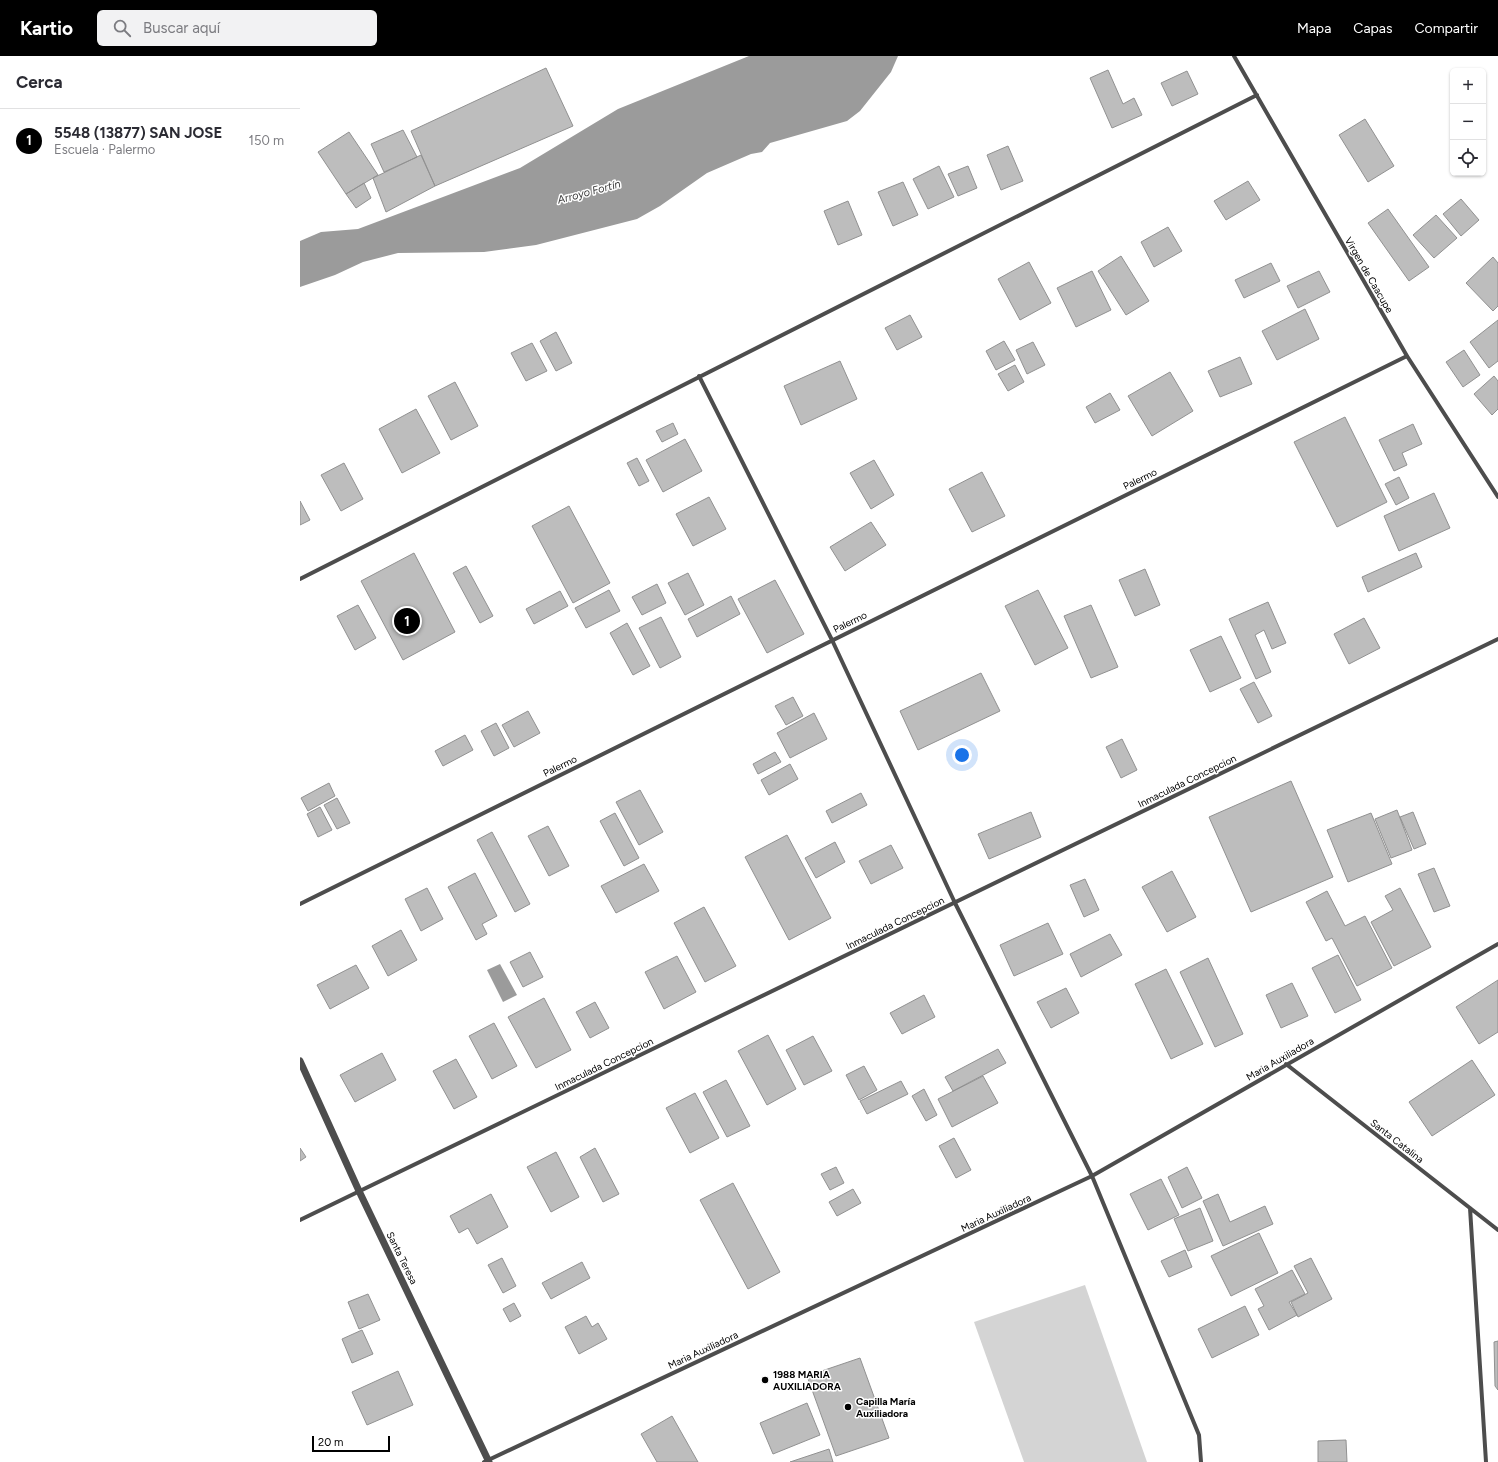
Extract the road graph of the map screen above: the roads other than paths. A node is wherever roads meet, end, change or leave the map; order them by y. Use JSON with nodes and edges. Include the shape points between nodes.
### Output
{"nodes":[{"id":1,"x":1234,"y":56,"type":"edge"},
{"id":2,"x":1257,"y":95,"type":"junction"},
{"id":3,"x":1407,"y":356,"type":"junction"},
{"id":4,"x":699,"y":376,"type":"junction"},
{"id":5,"x":1498,"y":497,"type":"edge"},
{"id":6,"x":300,"y":579,"type":"edge"},
{"id":7,"x":1498,"y":639,"type":"edge"},
{"id":8,"x":832,"y":640,"type":"junction"},
{"id":9,"x":955,"y":902,"type":"junction"},
{"id":10,"x":300,"y":904,"type":"edge"},
{"id":11,"x":1498,"y":944,"type":"edge"},
{"id":12,"x":300,"y":1061,"type":"edge"},
{"id":13,"x":1286,"y":1064,"type":"junction"},
{"id":14,"x":1092,"y":1176,"type":"junction"},
{"id":15,"x":360,"y":1191,"type":"junction"},
{"id":16,"x":1470,"y":1208,"type":"junction"},
{"id":17,"x":300,"y":1220,"type":"edge"},
{"id":18,"x":1498,"y":1230,"type":"edge"},
{"id":19,"x":487,"y":1461,"type":"edge"},
{"id":20,"x":1201,"y":1462,"type":"edge"},
{"id":21,"x":1486,"y":1462,"type":"edge"}],
"edges":[{"from":1,"to":2,"type":"street","name":"Virgen de Caacupe"},
{"from":2,"to":3,"type":"street","name":"Virgen de Caacupe"},
{"from":2,"to":4,"type":"street"},
{"from":3,"to":5,"type":"street","name":"Virgen de Caacupe"},
{"from":3,"to":8,"type":"street","name":"Palermo"},
{"from":4,"to":6,"type":"street"},
{"from":4,"to":8,"type":"street"},
{"from":7,"to":9,"type":"street","name":"Inmaculada Concepcion"},
{"from":8,"to":9,"type":"street"},
{"from":8,"to":10,"type":"street","name":"Palermo"},
{"from":9,"to":14,"type":"street"},
{"from":9,"to":15,"type":"street","name":"Inmaculada Concepcion"},
{"from":11,"to":13,"type":"street","name":"Maria Auxiliadora"},
{"from":12,"to":15,"type":"street","name":"Santa Teresa"},
{"from":13,"to":14,"type":"street","name":"Maria Auxiliadora"},
{"from":13,"to":16,"type":"street","name":"Santa Catalina"},
{"from":14,"to":19,"type":"street","name":"Maria Auxiliadora"},
{"from":14,"to":20,"type":"street","via":[[1199,1435]]},
{"from":15,"to":17,"type":"street","name":"Inmaculada Concepcion"},
{"from":15,"to":19,"type":"street","name":"Santa Teresa"},
{"from":16,"to":18,"type":"street","name":"Santa Catalina"},
{"from":16,"to":21,"type":"street"}]}
